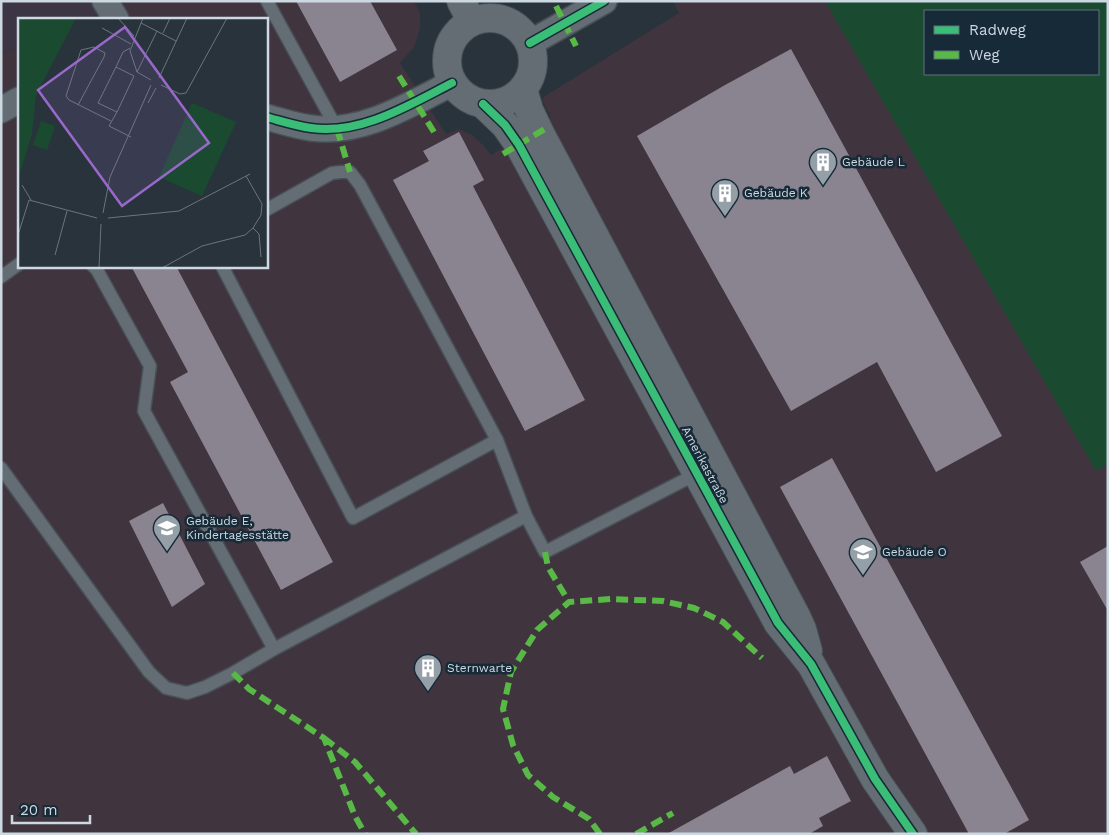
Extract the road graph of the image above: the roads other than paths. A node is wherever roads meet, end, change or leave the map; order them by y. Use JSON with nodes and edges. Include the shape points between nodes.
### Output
{"nodes":[{"id":1,"x":105,"y":1,"type":"edge"},
{"id":2,"x":267,"y":1,"type":"edge"},
{"id":3,"x":604,"y":1,"type":"edge"},
{"id":4,"x":467,"y":11,"type":"edge"},
{"id":5,"x":115,"y":18,"type":"edge"},
{"id":6,"x":530,"y":43,"type":"junction"},
{"id":7,"x":452,"y":83,"type":"junction"},
{"id":8,"x":523,"y":89,"type":"junction"},
{"id":9,"x":18,"y":101,"type":"edge"},
{"id":10,"x":483,"y":104,"type":"junction"},
{"id":11,"x":1,"y":110,"type":"edge"},
{"id":12,"x":268,"y":117,"type":"edge"},
{"id":13,"x":337,"y":129,"type":"junction"},
{"id":14,"x":268,"y":209,"type":"edge"},
{"id":15,"x":18,"y":265,"type":"edge"},
{"id":16,"x":95,"y":268,"type":"edge"},
{"id":17,"x":223,"y":268,"type":"edge"},
{"id":18,"x":1,"y":277,"type":"edge"},
{"id":19,"x":497,"y":440,"type":"junction"},
{"id":20,"x":1,"y":468,"type":"edge"},
{"id":21,"x":707,"y":469,"type":"junction"},
{"id":22,"x":526,"y":516,"type":"junction"},
{"id":23,"x":274,"y":649,"type":"junction"},
{"id":24,"x":913,"y":834,"type":"edge"}],
"edges":[{"from":1,"to":5,"type":"street"},
{"from":2,"to":13,"type":"lane"},
{"from":3,"to":6,"type":"street"},
{"from":4,"to":6,"type":"street","via":[[515,26]]},
{"from":4,"to":7,"type":"street","via":[[446,60]]},
{"from":6,"to":8,"type":"street","via":[[534,62]]},
{"from":7,"to":10,"type":"street","name":"Amerikastraße","via":[[470,100]]},
{"from":7,"to":13,"type":"street","via":[[388,115]]},
{"from":8,"to":10,"type":"street","via":[[501,103]]},
{"from":8,"to":21,"type":"street","name":"Amerikastraße","via":[[540,133]]},
{"from":9,"to":11,"type":"street"},
{"from":10,"to":21,"type":"street","name":"Amerikastraße","via":[[505,125],[519,145]]},
{"from":12,"to":13,"type":"street","via":[[313,128]]},
{"from":14,"to":19,"type":"lane","via":[[332,174],[350,172]]},
{"from":15,"to":18,"type":"lane"},
{"from":16,"to":23,"type":"lane","via":[[150,366],[144,411]]},
{"from":17,"to":19,"type":"lane","via":[[353,518]]},
{"from":19,"to":22,"type":"lane"},
{"from":20,"to":23,"type":"lane","via":[[128,645],[166,688],[187,693],[205,687]]},
{"from":21,"to":22,"type":"lane","via":[[545,552]]},
{"from":21,"to":24,"type":"street","name":"Amerikastraße","via":[[796,616],[811,664],[875,779]]},
{"from":22,"to":23,"type":"lane"}]}
